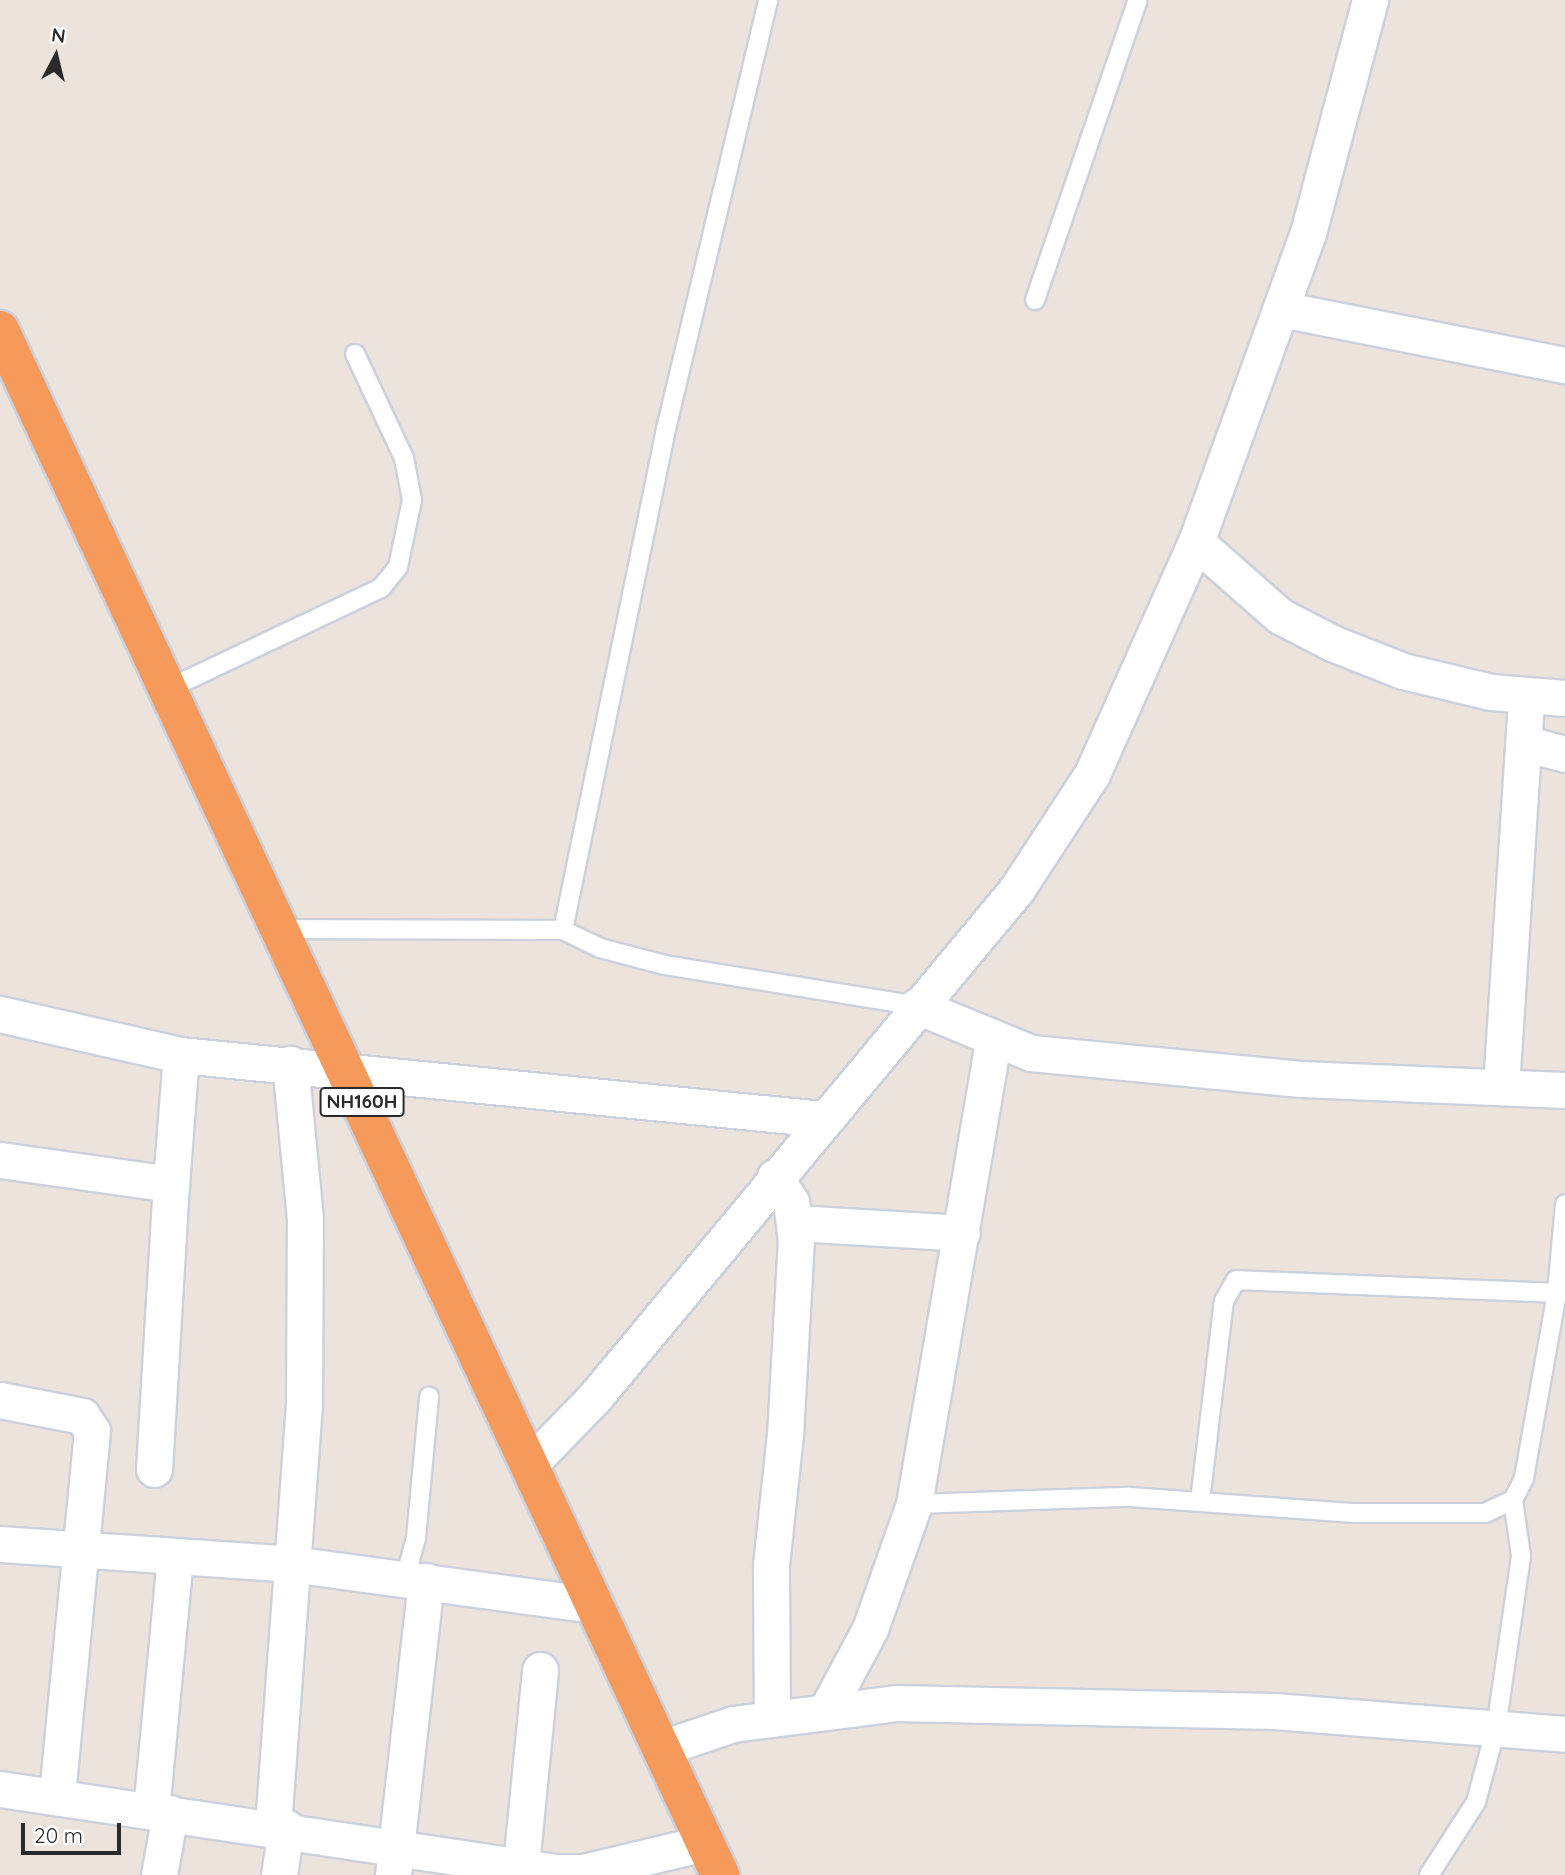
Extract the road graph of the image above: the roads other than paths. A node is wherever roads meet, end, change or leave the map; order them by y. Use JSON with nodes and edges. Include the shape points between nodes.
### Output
{"nodes":[{"id":1,"x":768,"y":0,"type":"edge"},
{"id":2,"x":1138,"y":0,"type":"edge"},
{"id":3,"x":1370,"y":0,"type":"edge"},
{"id":4,"x":1035,"y":300,"type":"dead end"},
{"id":5,"x":1281,"y":309,"type":"junction"},
{"id":6,"x":0,"y":330,"type":"edge"},
{"id":7,"x":355,"y":354,"type":"dead end"},
{"id":8,"x":1565,"y":365,"type":"edge"},
{"id":9,"x":1195,"y":542,"type":"junction"},
{"id":10,"x":168,"y":689,"type":"junction"},
{"id":11,"x":1526,"y":696,"type":"junction"},
{"id":12,"x":1565,"y":698,"type":"edge"},
{"id":13,"x":1523,"y":743,"type":"junction"},
{"id":14,"x":1565,"y":754,"type":"edge"},
{"id":15,"x":281,"y":929,"type":"junction"},
{"id":16,"x":562,"y":930,"type":"junction"},
{"id":17,"x":917,"y":1006,"type":"junction"},
{"id":18,"x":0,"y":1014,"type":"edge"},
{"id":19,"x":992,"y":1040,"type":"junction"},
{"id":20,"x":181,"y":1055,"type":"junction"},
{"id":21,"x":290,"y":1064,"type":"junction"},
{"id":22,"x":346,"y":1069,"type":"junction"},
{"id":23,"x":1501,"y":1087,"type":"junction"},
{"id":24,"x":1565,"y":1090,"type":"edge"},
{"id":25,"x":821,"y":1119,"type":"junction"},
{"id":26,"x":0,"y":1160,"type":"edge"},
{"id":27,"x":775,"y":1177,"type":"junction"},
{"id":28,"x":171,"y":1184,"type":"junction"},
{"id":29,"x":1565,"y":1204,"type":"edge"},
{"id":30,"x":796,"y":1223,"type":"junction"},
{"id":31,"x":962,"y":1233,"type":"junction"},
{"id":32,"x":1557,"y":1293,"type":"junction"},
{"id":33,"x":429,"y":1397,"type":"dead end"},
{"id":34,"x":0,"y":1401,"type":"edge"},
{"id":35,"x":531,"y":1463,"type":"junction"},
{"id":36,"x":154,"y":1469,"type":"dead end"},
{"id":37,"x":1513,"y":1500,"type":"junction"},
{"id":38,"x":1200,"y":1501,"type":"junction"},
{"id":39,"x":914,"y":1504,"type":"junction"},
{"id":40,"x":0,"y":1544,"type":"edge"},
{"id":41,"x":81,"y":1550,"type":"junction"},
{"id":42,"x":175,"y":1556,"type":"junction"},
{"id":43,"x":291,"y":1564,"type":"junction"},
{"id":44,"x":416,"y":1579,"type":"junction"},
{"id":45,"x":596,"y":1605,"type":"junction"},
{"id":46,"x":540,"y":1670,"type":"dead end"},
{"id":47,"x":826,"y":1711,"type":"junction"},
{"id":48,"x":772,"y":1718,"type":"junction"},
{"id":49,"x":1496,"y":1728,"type":"junction"},
{"id":50,"x":1565,"y":1734,"type":"edge"},
{"id":51,"x":662,"y":1748,"type":"junction"},
{"id":52,"x":0,"y":1789,"type":"edge"},
{"id":53,"x":57,"y":1797,"type":"junction"},
{"id":54,"x":161,"y":1812,"type":"junction"},
{"id":55,"x":279,"y":1827,"type":"junction"},
{"id":56,"x":713,"y":1859,"type":"edge"},
{"id":57,"x":394,"y":1861,"type":"edge"},
{"id":58,"x":520,"y":1872,"type":"edge"},
{"id":59,"x":159,"y":1875,"type":"edge"},
{"id":60,"x":279,"y":1875,"type":"edge"},
{"id":61,"x":1429,"y":1875,"type":"edge"}],
"edges":[{"from":1,"to":16,"type":"lane","via":[[666,429]]},
{"from":2,"to":4,"type":"lane"},
{"from":3,"to":5,"type":"street","via":[[1308,233]]},
{"from":5,"to":8,"type":"street"},
{"from":5,"to":9,"type":"street"},
{"from":6,"to":10,"type":"highway","number":"NH160H"},
{"from":7,"to":10,"type":"lane","via":[[404,458],[412,499],[398,567],[382,588]]},
{"from":9,"to":11,"type":"street","via":[[1280,616],[1332,643],[1403,671]]},
{"from":9,"to":17,"type":"street","via":[[1092,774],[1017,889]]},
{"from":10,"to":15,"type":"highway","number":"NH160H"},
{"from":11,"to":12,"type":"street"},
{"from":11,"to":13,"type":"street"},
{"from":13,"to":14,"type":"street"},
{"from":13,"to":23,"type":"street"},
{"from":15,"to":16,"type":"lane"},
{"from":15,"to":22,"type":"highway","number":"NH160H"},
{"from":16,"to":17,"type":"lane","via":[[600,948],[665,965]]},
{"from":17,"to":19,"type":"street"},
{"from":17,"to":25,"type":"street"},
{"from":18,"to":20,"type":"street"},
{"from":19,"to":23,"type":"street","via":[[1031,1053],[1274,1077]]},
{"from":19,"to":31,"type":"street"},
{"from":20,"to":21,"type":"street"},
{"from":20,"to":28,"type":"street"},
{"from":21,"to":22,"type":"street"},
{"from":21,"to":43,"type":"street","via":[[305,1219],[303,1402]]},
{"from":22,"to":25,"type":"street"},
{"from":22,"to":35,"type":"highway","number":"NH160H"},
{"from":23,"to":24,"type":"street"},
{"from":25,"to":27,"type":"street"},
{"from":26,"to":28,"type":"street"},
{"from":27,"to":30,"type":"street","via":[[791,1202]]},
{"from":27,"to":35,"type":"street","via":[[595,1397]]},
{"from":28,"to":36,"type":"street"},
{"from":29,"to":32,"type":"lane"},
{"from":30,"to":31,"type":"street"},
{"from":30,"to":48,"type":"street","via":[[785,1435],[771,1566]]},
{"from":31,"to":39,"type":"street"},
{"from":32,"to":37,"type":"lane","via":[[1524,1478]]},
{"from":32,"to":38,"type":"lane","via":[[1236,1280],[1224,1301]]},
{"from":33,"to":44,"type":"lane"},
{"from":34,"to":41,"type":"street","via":[[89,1422]]},
{"from":35,"to":45,"type":"highway","number":"NH160H"},
{"from":37,"to":38,"type":"lane","via":[[1485,1513],[1458,1516]]},
{"from":37,"to":49,"type":"lane","via":[[1521,1556]]},
{"from":38,"to":39,"type":"lane","via":[[1063,1497]]},
{"from":39,"to":47,"type":"street","via":[[870,1629]]},
{"from":40,"to":41,"type":"street"},
{"from":41,"to":42,"type":"street"},
{"from":41,"to":53,"type":"street"},
{"from":42,"to":43,"type":"street"},
{"from":42,"to":54,"type":"street"},
{"from":43,"to":44,"type":"street"},
{"from":43,"to":55,"type":"street"},
{"from":44,"to":45,"type":"street"},
{"from":44,"to":57,"type":"street"},
{"from":45,"to":51,"type":"highway","number":"NH160H"},
{"from":46,"to":58,"type":"street"},
{"from":47,"to":48,"type":"street"},
{"from":47,"to":49,"type":"street","via":[[896,1703],[1034,1702],[1274,1711]]},
{"from":48,"to":51,"type":"street","via":[[733,1724]]},
{"from":49,"to":50,"type":"street"},
{"from":49,"to":61,"type":"lane","via":[[1476,1802]]},
{"from":51,"to":56,"type":"highway","number":"NH160H"},
{"from":52,"to":53,"type":"street"},
{"from":53,"to":54,"type":"street"},
{"from":54,"to":55,"type":"street"},
{"from":54,"to":59,"type":"street"},
{"from":55,"to":57,"type":"street"},
{"from":55,"to":60,"type":"street"},
{"from":56,"to":58,"type":"street","via":[[583,1872]]},
{"from":57,"to":58,"type":"street"}]}
